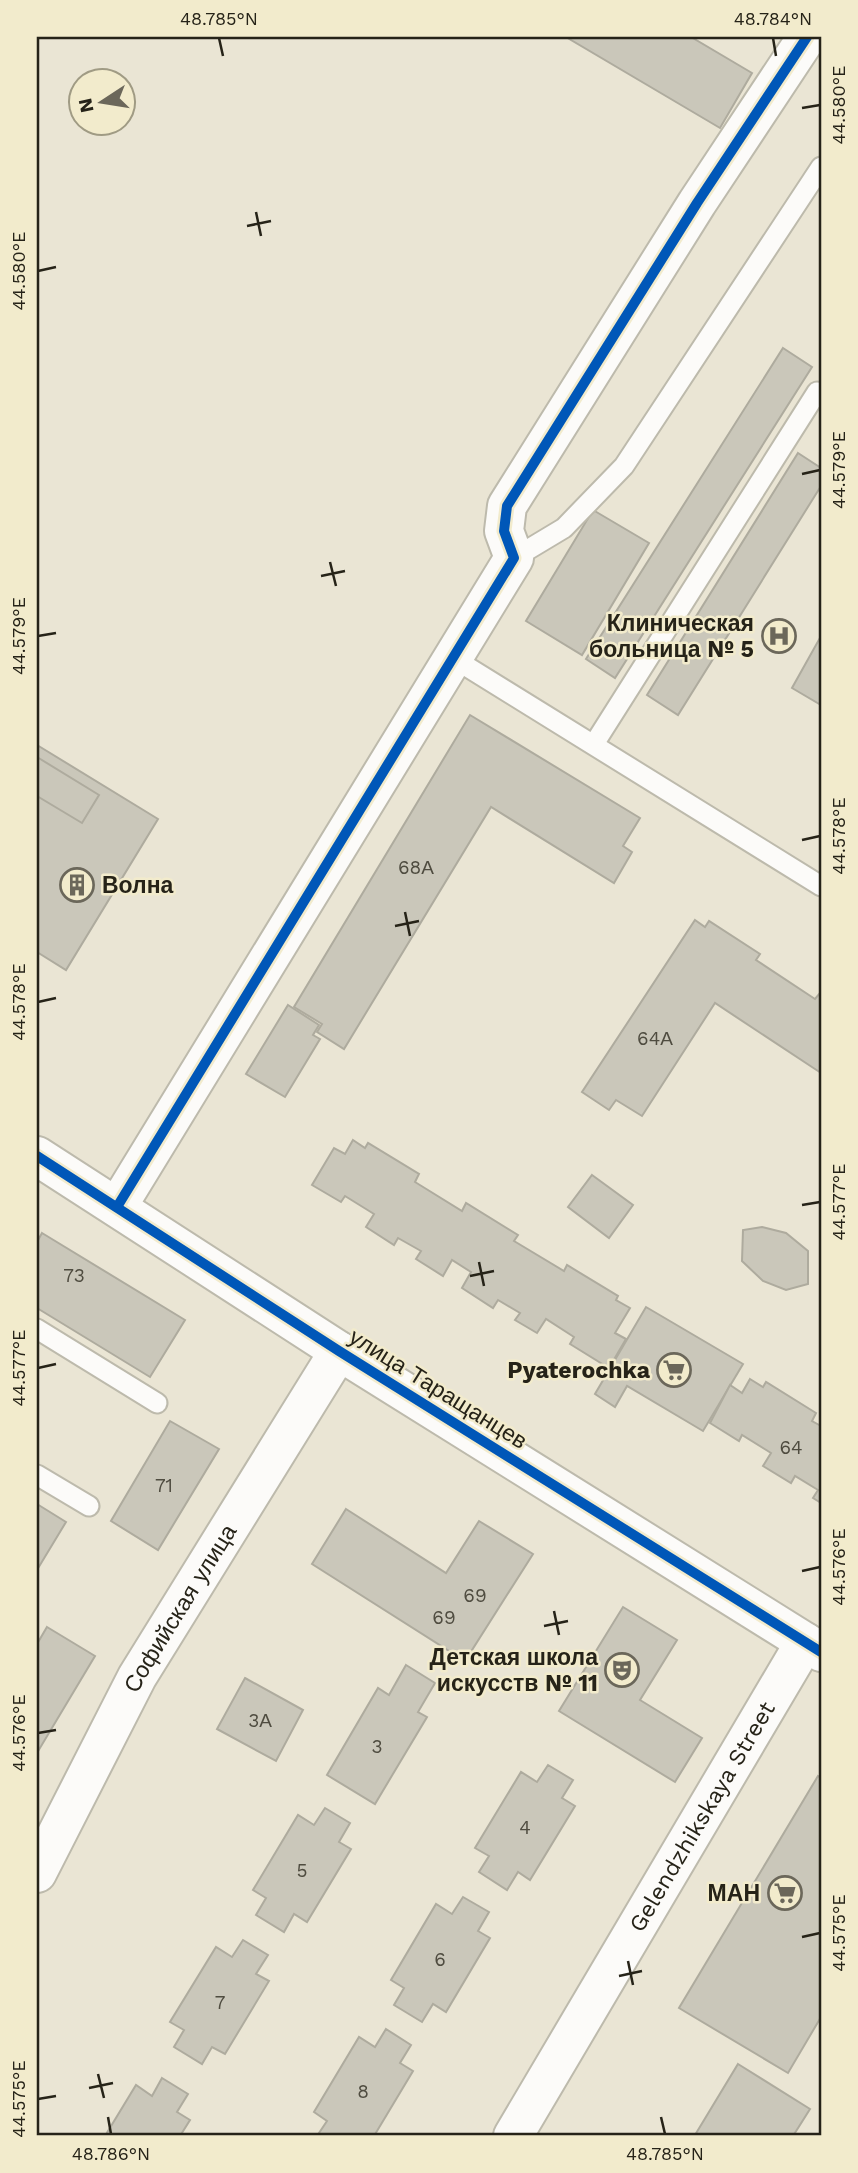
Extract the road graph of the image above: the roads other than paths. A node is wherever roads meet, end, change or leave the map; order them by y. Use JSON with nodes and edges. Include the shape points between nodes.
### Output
{"nodes":[{"id":1,"x":807,"y":37,"type":"edge"},
{"id":2,"x":821,"y":167,"type":"edge"},
{"id":3,"x":821,"y":394,"type":"edge"},
{"id":4,"x":514,"y":558,"type":"junction"},
{"id":5,"x":453,"y":658,"type":"junction"},
{"id":6,"x":594,"y":744,"type":"junction"},
{"id":7,"x":821,"y":886,"type":"edge"},
{"id":8,"x":37,"y":1156,"type":"edge"},
{"id":9,"x":117,"y":1207,"type":"junction"},
{"id":10,"x":37,"y":1329,"type":"edge"},
{"id":11,"x":339,"y":1352,"type":"junction"},
{"id":12,"x":157,"y":1403,"type":"dead end"},
{"id":13,"x":37,"y":1475,"type":"edge"},
{"id":14,"x":89,"y":1506,"type":"dead end"},
{"id":15,"x":813,"y":1647,"type":"edge"},
{"id":16,"x":37,"y":1872,"type":"edge"},
{"id":17,"x":513,"y":2136,"type":"edge"}],
"edges":[{"from":1,"to":4,"type":"street","via":[[507,506],[504,531]]},
{"from":2,"to":4,"type":"lane","via":[[624,466],[564,528]]},
{"from":3,"to":6,"type":"lane","via":[[817,392]]},
{"from":4,"to":5,"type":"street"},
{"from":5,"to":6,"type":"lane"},
{"from":5,"to":9,"type":"street"},
{"from":6,"to":7,"type":"lane"},
{"from":8,"to":9,"type":"street","name":"улица Таращанцев"},
{"from":9,"to":11,"type":"street","name":"улица Таращанцев"},
{"from":10,"to":12,"type":"lane"},
{"from":11,"to":15,"type":"street","name":"улица Таращанцев"},
{"from":11,"to":16,"type":"street","name":"Софийская улица","via":[[137,1677]]},
{"from":13,"to":14,"type":"lane"},
{"from":15,"to":17,"type":"street","name":"Gelendzhikskaya Street"}]}
